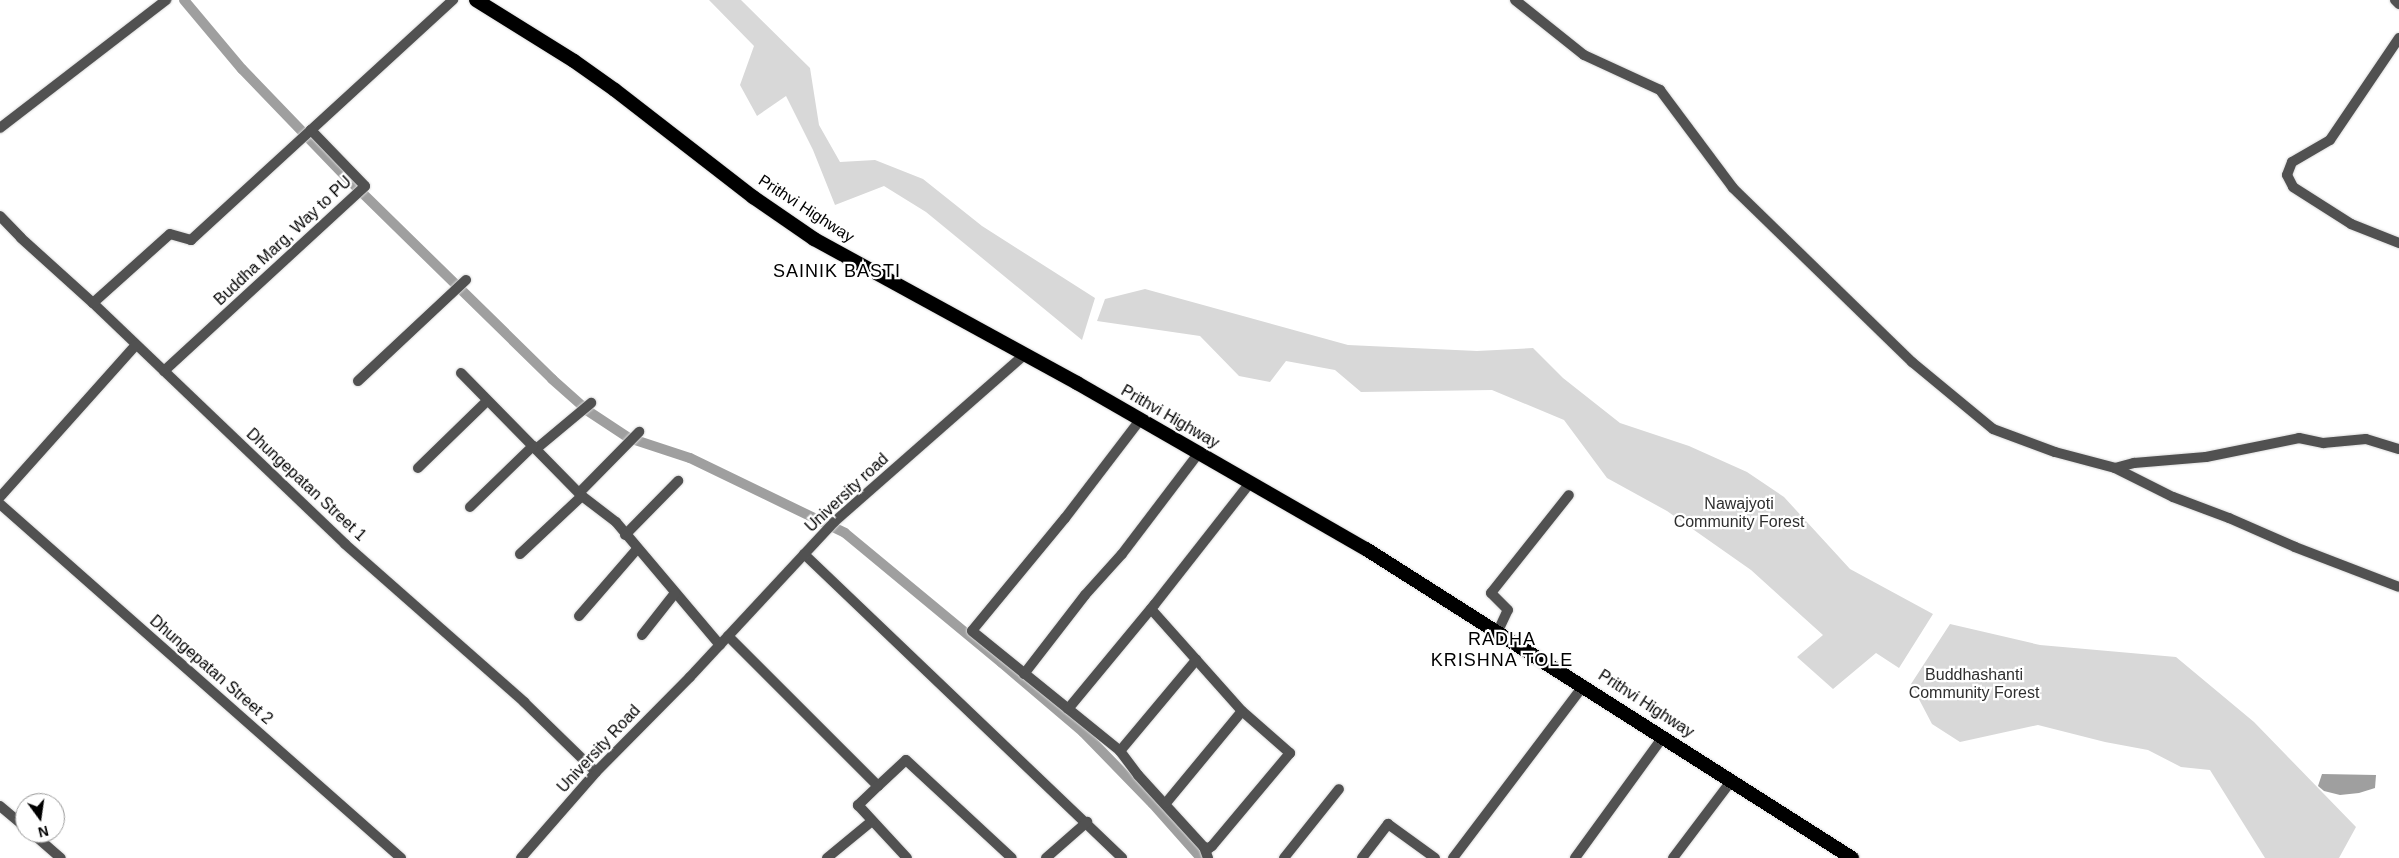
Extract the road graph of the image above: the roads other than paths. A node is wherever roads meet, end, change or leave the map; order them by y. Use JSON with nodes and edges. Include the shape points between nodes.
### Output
{"nodes":[{"id":1,"x":166,"y":0,"type":"edge"},
{"id":2,"x":453,"y":0,"type":"edge"},
{"id":3,"x":476,"y":0,"type":"edge"},
{"id":4,"x":1515,"y":0,"type":"edge"},
{"id":5,"x":2395,"y":0,"type":"edge"},
{"id":6,"x":2399,"y":4,"type":"edge"},
{"id":7,"x":2399,"y":38,"type":"edge"},
{"id":8,"x":0,"y":128,"type":"edge"},
{"id":9,"x":311,"y":130,"type":"junction"},
{"id":10,"x":0,"y":216,"type":"edge"},
{"id":11,"x":2399,"y":243,"type":"edge"},
{"id":12,"x":466,"y":280,"type":"dead end"},
{"id":13,"x":93,"y":302,"type":"junction"},
{"id":14,"x":136,"y":345,"type":"junction"},
{"id":15,"x":1023,"y":356,"type":"junction"},
{"id":16,"x":164,"y":371,"type":"junction"},
{"id":17,"x":461,"y":373,"type":"dead end"},
{"id":18,"x":358,"y":382,"type":"dead end"},
{"id":19,"x":486,"y":401,"type":"junction"},
{"id":20,"x":591,"y":403,"type":"dead end"},
{"id":21,"x":1140,"y":420,"type":"junction"},
{"id":22,"x":639,"y":432,"type":"dead end"},
{"id":23,"x":535,"y":448,"type":"junction"},
{"id":24,"x":2399,"y":449,"type":"edge"},
{"id":25,"x":1198,"y":454,"type":"junction"},
{"id":26,"x":418,"y":468,"type":"dead end"},
{"id":27,"x":2115,"y":468,"type":"junction"},
{"id":28,"x":678,"y":480,"type":"dead end"},
{"id":29,"x":1250,"y":483,"type":"junction"},
{"id":30,"x":580,"y":494,"type":"junction"},
{"id":31,"x":1569,"y":495,"type":"dead end"},
{"id":32,"x":0,"y":497,"type":"edge"},
{"id":33,"x":0,"y":504,"type":"edge"},
{"id":34,"x":470,"y":508,"type":"dead end"},
{"id":35,"x":625,"y":535,"type":"junction"},
{"id":36,"x":637,"y":549,"type":"junction"},
{"id":37,"x":520,"y":554,"type":"dead end"},
{"id":38,"x":804,"y":554,"type":"junction"},
{"id":39,"x":2399,"y":587,"type":"edge"},
{"id":40,"x":675,"y":593,"type":"junction"},
{"id":41,"x":1151,"y":609,"type":"junction"},
{"id":42,"x":579,"y":616,"type":"dead end"},
{"id":43,"x":1498,"y":631,"type":"junction"},
{"id":44,"x":642,"y":635,"type":"dead end"},
{"id":45,"x":728,"y":636,"type":"junction"},
{"id":46,"x":720,"y":645,"type":"junction"},
{"id":47,"x":1196,"y":660,"type":"junction"},
{"id":48,"x":702,"y":664,"type":"joint"},
{"id":49,"x":1024,"y":674,"type":"junction"},
{"id":50,"x":1584,"y":685,"type":"junction"},
{"id":51,"x":1068,"y":708,"type":"junction"},
{"id":52,"x":1242,"y":712,"type":"junction"},
{"id":53,"x":1664,"y":737,"type":"junction"},
{"id":54,"x":1120,"y":751,"type":"junction"},
{"id":55,"x":596,"y":772,"type":"junction"},
{"id":56,"x":1732,"y":780,"type":"junction"},
{"id":57,"x":878,"y":786,"type":"junction"},
{"id":58,"x":1339,"y":789,"type":"dead end"},
{"id":59,"x":1166,"y":803,"type":"junction"},
{"id":60,"x":0,"y":806,"type":"edge"},
{"id":61,"x":15,"y":819,"type":"edge"},
{"id":62,"x":872,"y":821,"type":"junction"},
{"id":63,"x":1087,"y":822,"type":"junction"},
{"id":64,"x":44,"y":843,"type":"edge"},
{"id":65,"x":1204,"y":847,"type":"junction"},
{"id":66,"x":61,"y":858,"type":"edge"},
{"id":67,"x":401,"y":858,"type":"edge"},
{"id":68,"x":521,"y":858,"type":"edge"},
{"id":69,"x":828,"y":858,"type":"edge"},
{"id":70,"x":907,"y":858,"type":"edge"},
{"id":71,"x":1012,"y":858,"type":"edge"},
{"id":72,"x":1046,"y":858,"type":"edge"},
{"id":73,"x":1122,"y":858,"type":"edge"},
{"id":74,"x":1208,"y":858,"type":"edge"},
{"id":75,"x":1284,"y":858,"type":"edge"},
{"id":76,"x":1362,"y":858,"type":"edge"},
{"id":77,"x":1435,"y":858,"type":"edge"},
{"id":78,"x":1453,"y":858,"type":"edge"},
{"id":79,"x":1575,"y":858,"type":"edge"},
{"id":80,"x":1673,"y":858,"type":"edge"},
{"id":81,"x":1852,"y":858,"type":"edge"}],
"edges":[{"from":1,"to":8,"type":"street"},
{"from":2,"to":9,"type":"street"},
{"from":3,"to":15,"type":"highway","name":"Prithvi Highway","via":[[615,90],[814,240]]},
{"from":4,"to":27,"type":"street","via":[[1584,55],[1660,90],[1733,188],[1912,362],[1993,429],[2055,452]]},
{"from":5,"to":6,"type":"street"},
{"from":7,"to":11,"type":"street","via":[[2330,140],[2292,162],[2287,175],[2293,186],[2350,224]]},
{"from":9,"to":13,"type":"street","via":[[191,240],[170,234]]},
{"from":9,"to":16,"type":"street","name":"Buddha Marg, Way to PU","via":[[365,186]]},
{"from":10,"to":13,"type":"street","name":"Dhungepatan Street 1","via":[[20,238]]},
{"from":12,"to":18,"type":"street"},
{"from":13,"to":14,"type":"street","name":"Dhungepatan Street 1"},
{"from":14,"to":16,"type":"street","name":"Dhungepatan Street 1"},
{"from":14,"to":32,"type":"street"},
{"from":15,"to":21,"type":"highway","name":"Prithvi Highway"},
{"from":15,"to":38,"type":"street","name":"University road","via":[[834,522]]},
{"from":16,"to":55,"type":"street","name":"Dhungepatan Street 1","via":[[345,544],[524,702]]},
{"from":17,"to":19,"type":"street"},
{"from":19,"to":23,"type":"street"},
{"from":19,"to":26,"type":"street"},
{"from":20,"to":23,"type":"street"},
{"from":21,"to":25,"type":"highway","name":"Prithvi Highway"},
{"from":21,"to":49,"type":"street","via":[[972,631]]},
{"from":22,"to":30,"type":"street"},
{"from":23,"to":30,"type":"street"},
{"from":23,"to":34,"type":"street"},
{"from":24,"to":27,"type":"street","via":[[2366,438],[2323,443],[2299,438],[2225,454],[2134,463]]},
{"from":25,"to":29,"type":"highway","name":"Prithvi Highway"},
{"from":25,"to":49,"type":"street"},
{"from":27,"to":39,"type":"street","via":[[2173,497]]},
{"from":28,"to":35,"type":"street"},
{"from":29,"to":41,"type":"street"},
{"from":29,"to":43,"type":"highway","name":"Prithvi Highway","via":[[1366,549]]},
{"from":30,"to":35,"type":"street","via":[[616,522]]},
{"from":30,"to":37,"type":"street"},
{"from":31,"to":43,"type":"street","via":[[1491,593],[1508,610]]},
{"from":33,"to":67,"type":"street","name":"Dhungepatan Street 2"},
{"from":35,"to":36,"type":"street"},
{"from":36,"to":40,"type":"street"},
{"from":36,"to":42,"type":"street"},
{"from":38,"to":45,"type":"street","name":"University road"},
{"from":38,"to":63,"type":"street"},
{"from":40,"to":44,"type":"street"},
{"from":40,"to":46,"type":"street"},
{"from":41,"to":47,"type":"street"},
{"from":41,"to":51,"type":"street"},
{"from":43,"to":50,"type":"highway","name":"Prithvi Highway"},
{"from":45,"to":46,"type":"street","name":"University road"},
{"from":45,"to":57,"type":"street"},
{"from":46,"to":48,"type":"street","name":"University road"},
{"from":47,"to":52,"type":"street"},
{"from":47,"to":54,"type":"street"},
{"from":48,"to":55,"type":"street","name":"University Road"},
{"from":49,"to":51,"type":"street"},
{"from":50,"to":53,"type":"highway","name":"Prithvi Highway"},
{"from":50,"to":78,"type":"street"},
{"from":51,"to":54,"type":"street"},
{"from":52,"to":59,"type":"street"},
{"from":52,"to":65,"type":"street","via":[[1290,753],[1212,846]]},
{"from":53,"to":56,"type":"highway","name":"Prithvi Highway"},
{"from":53,"to":79,"type":"street"},
{"from":54,"to":59,"type":"street"},
{"from":55,"to":68,"type":"street","name":"University Road"},
{"from":56,"to":80,"type":"street"},
{"from":56,"to":81,"type":"highway","name":"Prithvi Highway"},
{"from":57,"to":62,"type":"street","via":[[858,805]]},
{"from":57,"to":71,"type":"street","via":[[906,760]]},
{"from":58,"to":75,"type":"street"},
{"from":59,"to":65,"type":"street"},
{"from":60,"to":61,"type":"street"},
{"from":62,"to":69,"type":"street"},
{"from":62,"to":70,"type":"street"},
{"from":63,"to":72,"type":"street"},
{"from":63,"to":73,"type":"street"},
{"from":64,"to":66,"type":"street"},
{"from":65,"to":74,"type":"street"},
{"from":76,"to":77,"type":"street","via":[[1388,824]]}]}
